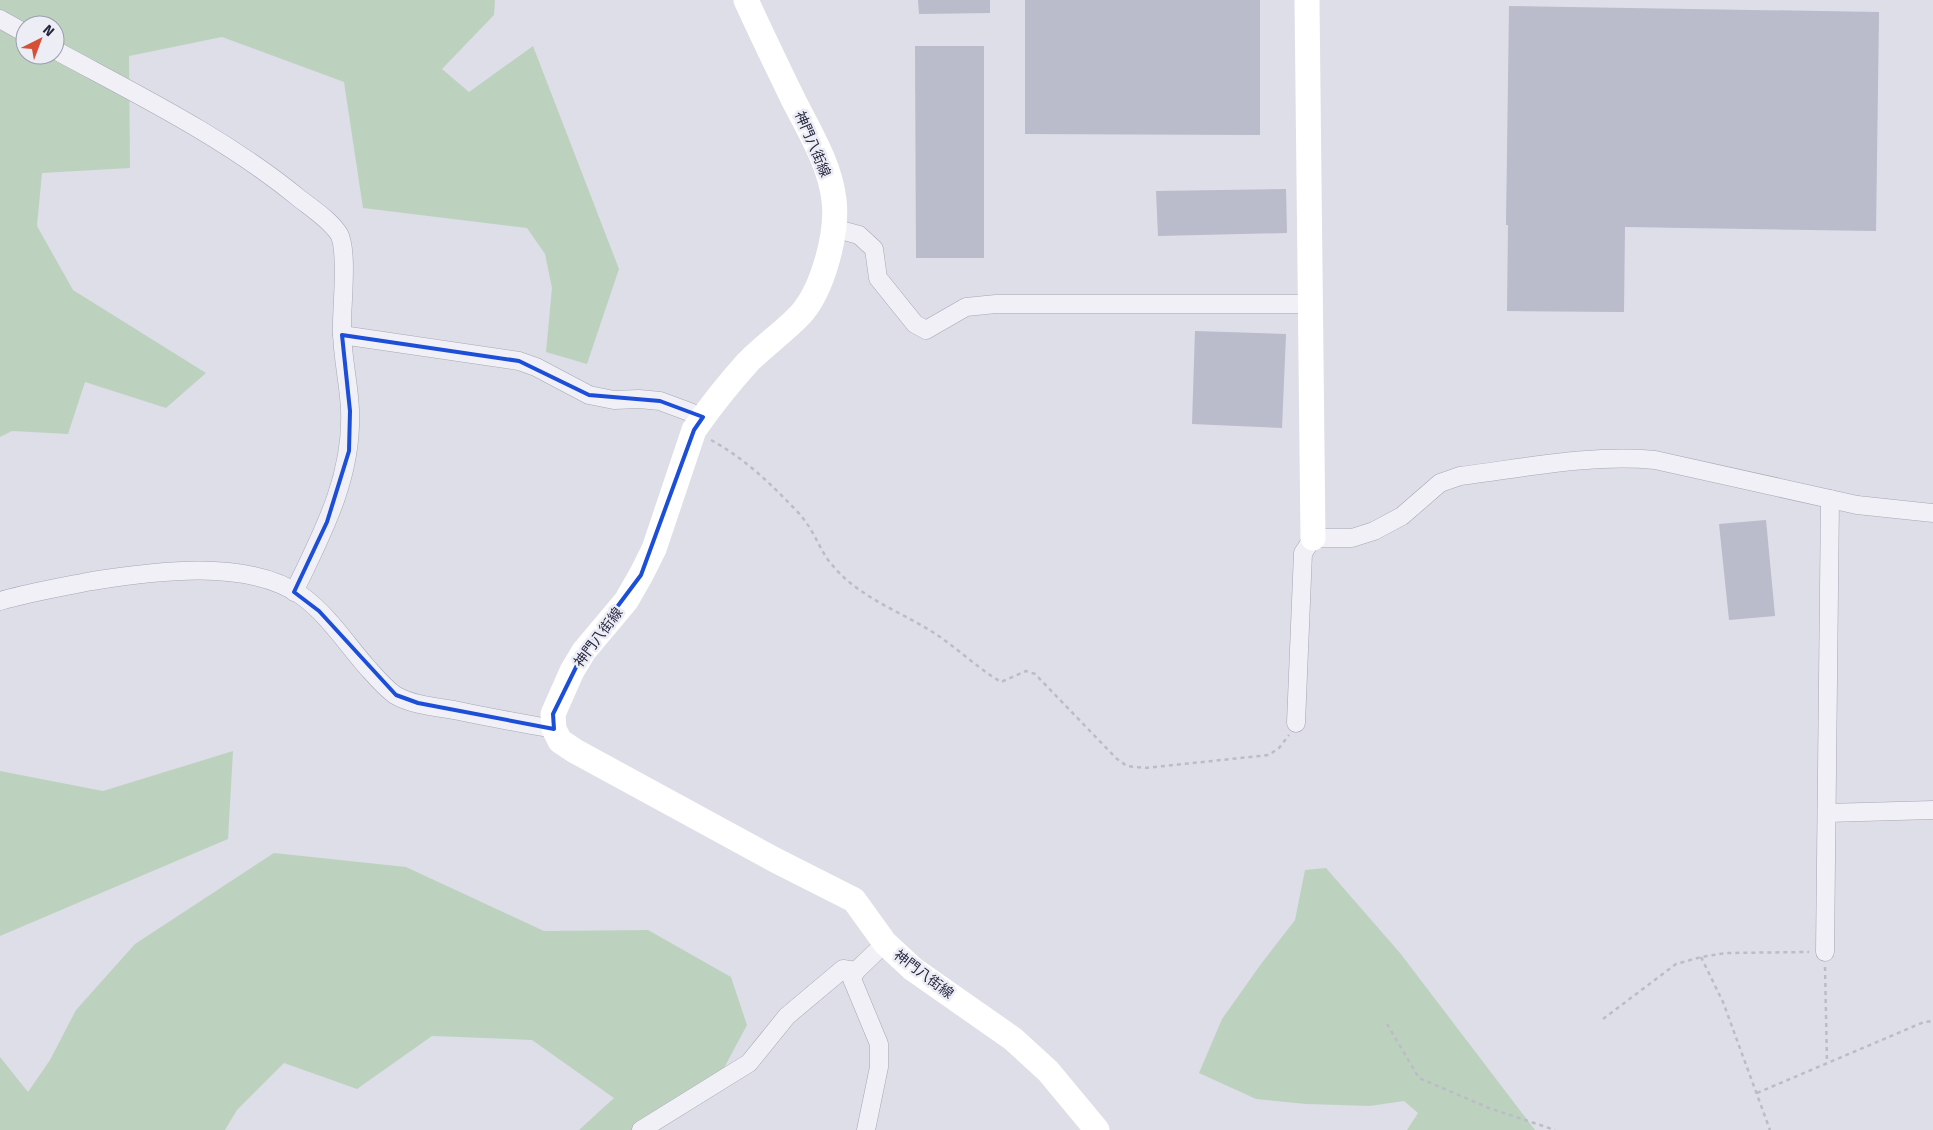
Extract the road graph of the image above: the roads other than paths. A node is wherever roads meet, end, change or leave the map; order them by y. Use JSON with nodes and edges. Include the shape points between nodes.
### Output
{"nodes":[{"id":1,"x":746,"y":0,"type":"edge"},
{"id":2,"x":1307,"y":0,"type":"edge"},
{"id":3,"x":0,"y":19,"type":"edge"},
{"id":4,"x":15,"y":27,"type":"edge"},
{"id":5,"x":65,"y":55,"type":"edge"},
{"id":6,"x":833,"y":228,"type":"junction"},
{"id":7,"x":1311,"y":304,"type":"junction"},
{"id":8,"x":342,"y":335,"type":"junction"},
{"id":9,"x":698,"y":424,"type":"junction"},
{"id":10,"x":1830,"y":499,"type":"junction"},
{"id":11,"x":1933,"y":513,"type":"edge"},
{"id":12,"x":1313,"y":538,"type":"junction"},
{"id":13,"x":294,"y":592,"type":"junction"},
{"id":14,"x":0,"y":601,"type":"edge"},
{"id":15,"x":1296,"y":723,"type":"road end"},
{"id":16,"x":554,"y":729,"type":"junction"},
{"id":17,"x":1933,"y":810,"type":"edge"},
{"id":18,"x":1827,"y":813,"type":"junction"},
{"id":19,"x":885,"y":943,"type":"junction"},
{"id":20,"x":1825,"y":952,"type":"road end"},
{"id":21,"x":856,"y":971,"type":"junction"},
{"id":22,"x":641,"y":1130,"type":"edge"},
{"id":23,"x":866,"y":1130,"type":"edge"},
{"id":24,"x":1096,"y":1130,"type":"edge"}],
"edges":[{"from":1,"to":6,"type":"main road","name":"神門八街線","via":[[824,163],[834,201]]},
{"from":2,"to":7,"type":"main road"},
{"from":3,"to":4,"type":"street"},
{"from":5,"to":8,"type":"street","via":[[178,117],[253,164],[327,221],[339,234],[344,248]]},
{"from":6,"to":7,"type":"street","via":[[859,235],[874,249],[878,278],[915,324],[926,330],[966,307],[996,304]]},
{"from":6,"to":9,"type":"main road","name":"神門八街線","via":[[826,264],[814,295],[801,314],[748,363]]},
{"from":7,"to":12,"type":"main road"},
{"from":8,"to":9,"type":"street","via":[[519,361],[589,395],[614,400],[640,398],[660,401]]},
{"from":8,"to":13,"type":"street","via":[[350,411],[349,451],[327,522]]},
{"from":9,"to":16,"type":"main road","name":"神門八街線","via":[[654,549],[626,600],[600,630],[572,671],[553,714]]},
{"from":10,"to":11,"type":"street"},
{"from":10,"to":12,"type":"street","via":[[1655,460],[1584,460],[1460,476],[1440,482],[1402,516],[1374,531],[1352,538]]},
{"from":10,"to":18,"type":"street"},
{"from":12,"to":15,"type":"street","via":[[1303,553]]},
{"from":13,"to":14,"type":"street","via":[[257,577],[187,570],[134,574],[34,591]]},
{"from":13,"to":16,"type":"street","via":[[318,611],[381,683],[396,695],[418,703]]},
{"from":16,"to":19,"type":"main road","name":"神門八街線","via":[[560,741],[575,751],[854,900]]},
{"from":17,"to":18,"type":"street"},
{"from":18,"to":20,"type":"street"},
{"from":19,"to":21,"type":"street"},
{"from":19,"to":24,"type":"main road","name":"神門八街線","via":[[913,968],[1013,1039],[1048,1071]]},
{"from":21,"to":22,"type":"street","via":[[843,969],[787,1016],[749,1063]]},
{"from":21,"to":23,"type":"street","via":[[852,979],[878,1044],[879,1067]]}]}
